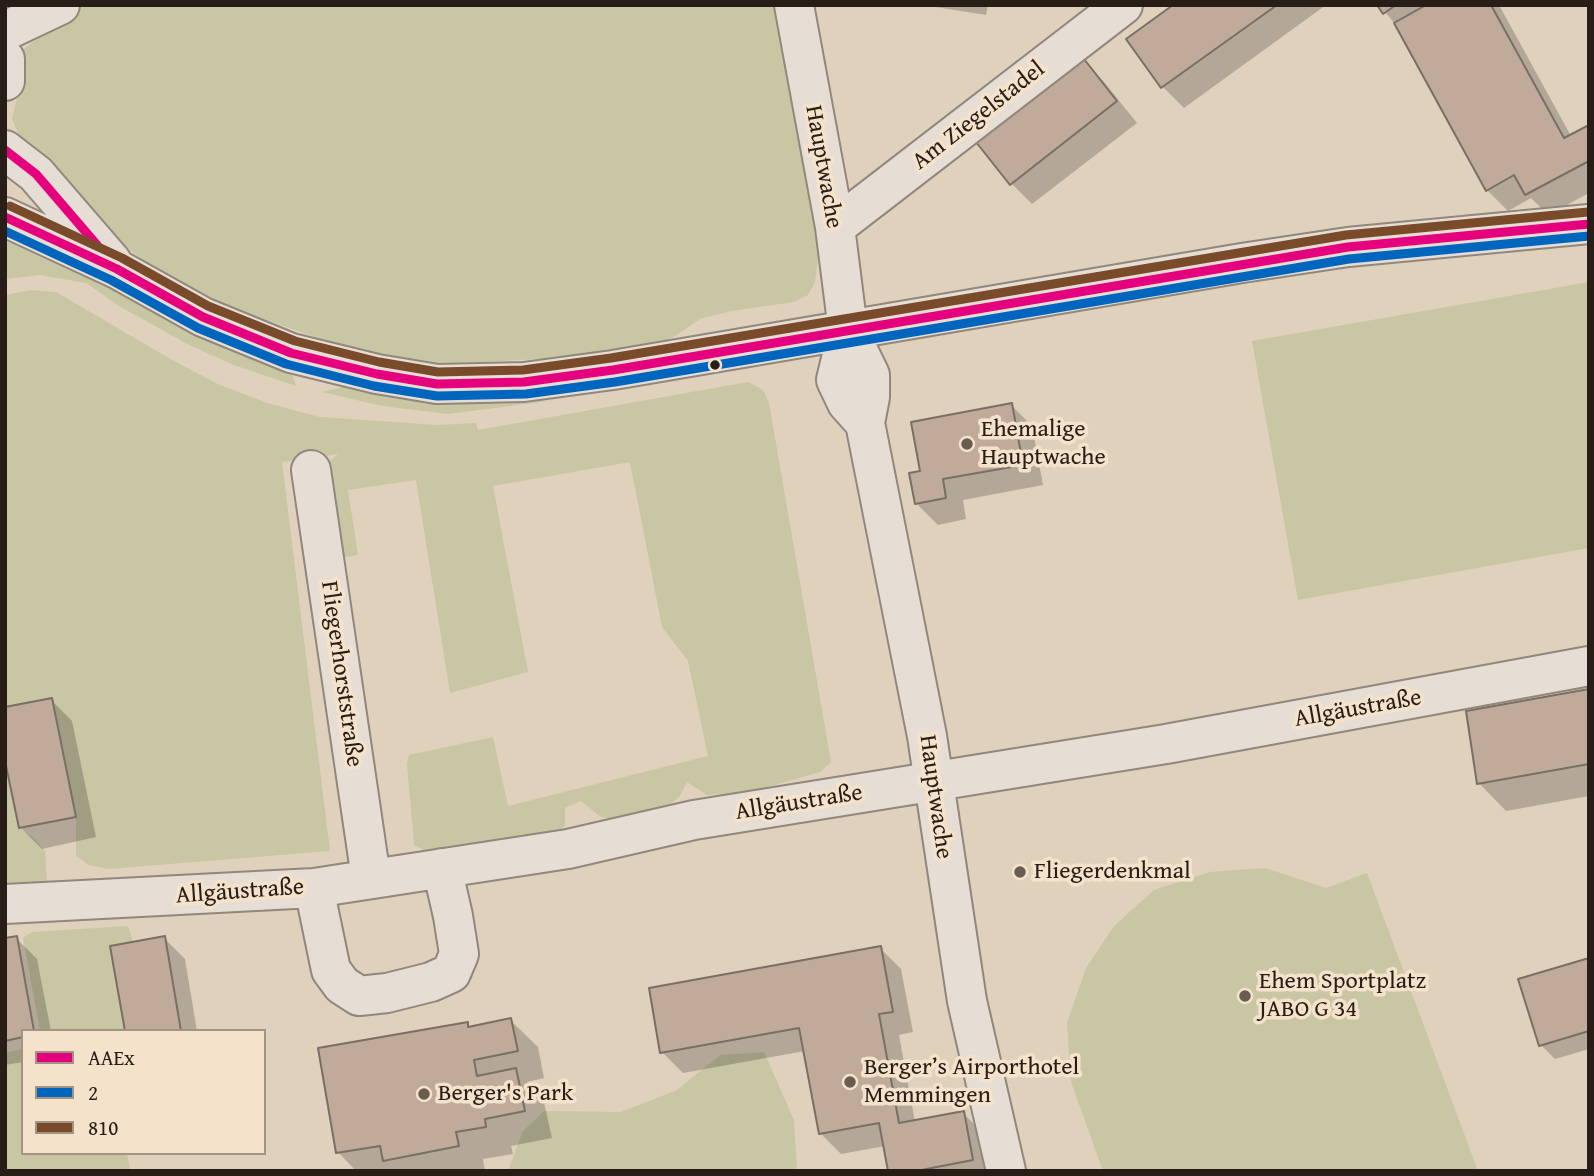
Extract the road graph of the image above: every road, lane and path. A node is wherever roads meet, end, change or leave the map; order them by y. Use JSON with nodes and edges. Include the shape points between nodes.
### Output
{"nodes":[{"id":1,"x":60,"y":5,"type":"edge"},
{"id":2,"x":794,"y":5,"type":"edge"},
{"id":3,"x":1123,"y":5,"type":"edge"},
{"id":4,"x":5,"y":31,"type":"edge"},
{"id":5,"x":5,"y":59,"type":"edge"},
{"id":6,"x":5,"y":81,"type":"edge"},
{"id":7,"x":5,"y":150,"type":"edge"},
{"id":8,"x":5,"y":218,"type":"edge"},
{"id":9,"x":1589,"y":224,"type":"edge"},
{"id":10,"x":835,"y":227,"type":"junction"},
{"id":11,"x":117,"y":269,"type":"junction"},
{"id":12,"x":848,"y":330,"type":"junction"},
{"id":13,"x":311,"y":470,"type":"dead end"},
{"id":14,"x":1589,"y":666,"type":"edge"},
{"id":15,"x":933,"y":782,"type":"junction"},
{"id":16,"x":442,"y":868,"type":"junction"},
{"id":17,"x":371,"y":878,"type":"junction"},
{"id":18,"x":314,"y":888,"type":"junction"},
{"id":19,"x":5,"y":904,"type":"edge"},
{"id":20,"x":1006,"y":1171,"type":"edge"}],
"edges":[{"from":1,"to":4,"type":"street"},
{"from":2,"to":10,"type":"street","name":"Hauptwache"},
{"from":3,"to":10,"type":"street","name":"Am Ziegelstadel"},
{"from":5,"to":6,"type":"street"},
{"from":7,"to":11,"type":"street","via":[[36,174]]},
{"from":8,"to":11,"type":"street"},
{"from":9,"to":12,"type":"street","via":[[1348,247]]},
{"from":10,"to":12,"type":"street","name":"Hauptwache"},
{"from":11,"to":12,"type":"street","via":[[203,317],[291,353],[437,384],[524,382]]},
{"from":12,"to":15,"type":"street","name":"Hauptwache","via":[[870,375],[865,423]]},
{"from":13,"to":17,"type":"street","name":"Fliegerhorststraße"},
{"from":14,"to":15,"type":"street","name":"Allgäustraße"},
{"from":15,"to":16,"type":"street","name":"Allgäustraße","via":[[694,820],[568,849]]},
{"from":15,"to":20,"type":"street","name":"Hauptwache","via":[[967,1001]]},
{"from":16,"to":17,"type":"street","name":"Allgäustraße"},
{"from":16,"to":18,"type":"street","via":[[459,954],[451,973],[387,993],[359,996],[342,985],[331,970]]},
{"from":17,"to":18,"type":"street","name":"Allgäustraße"},
{"from":18,"to":19,"type":"street","name":"Allgäustraße"}]}
